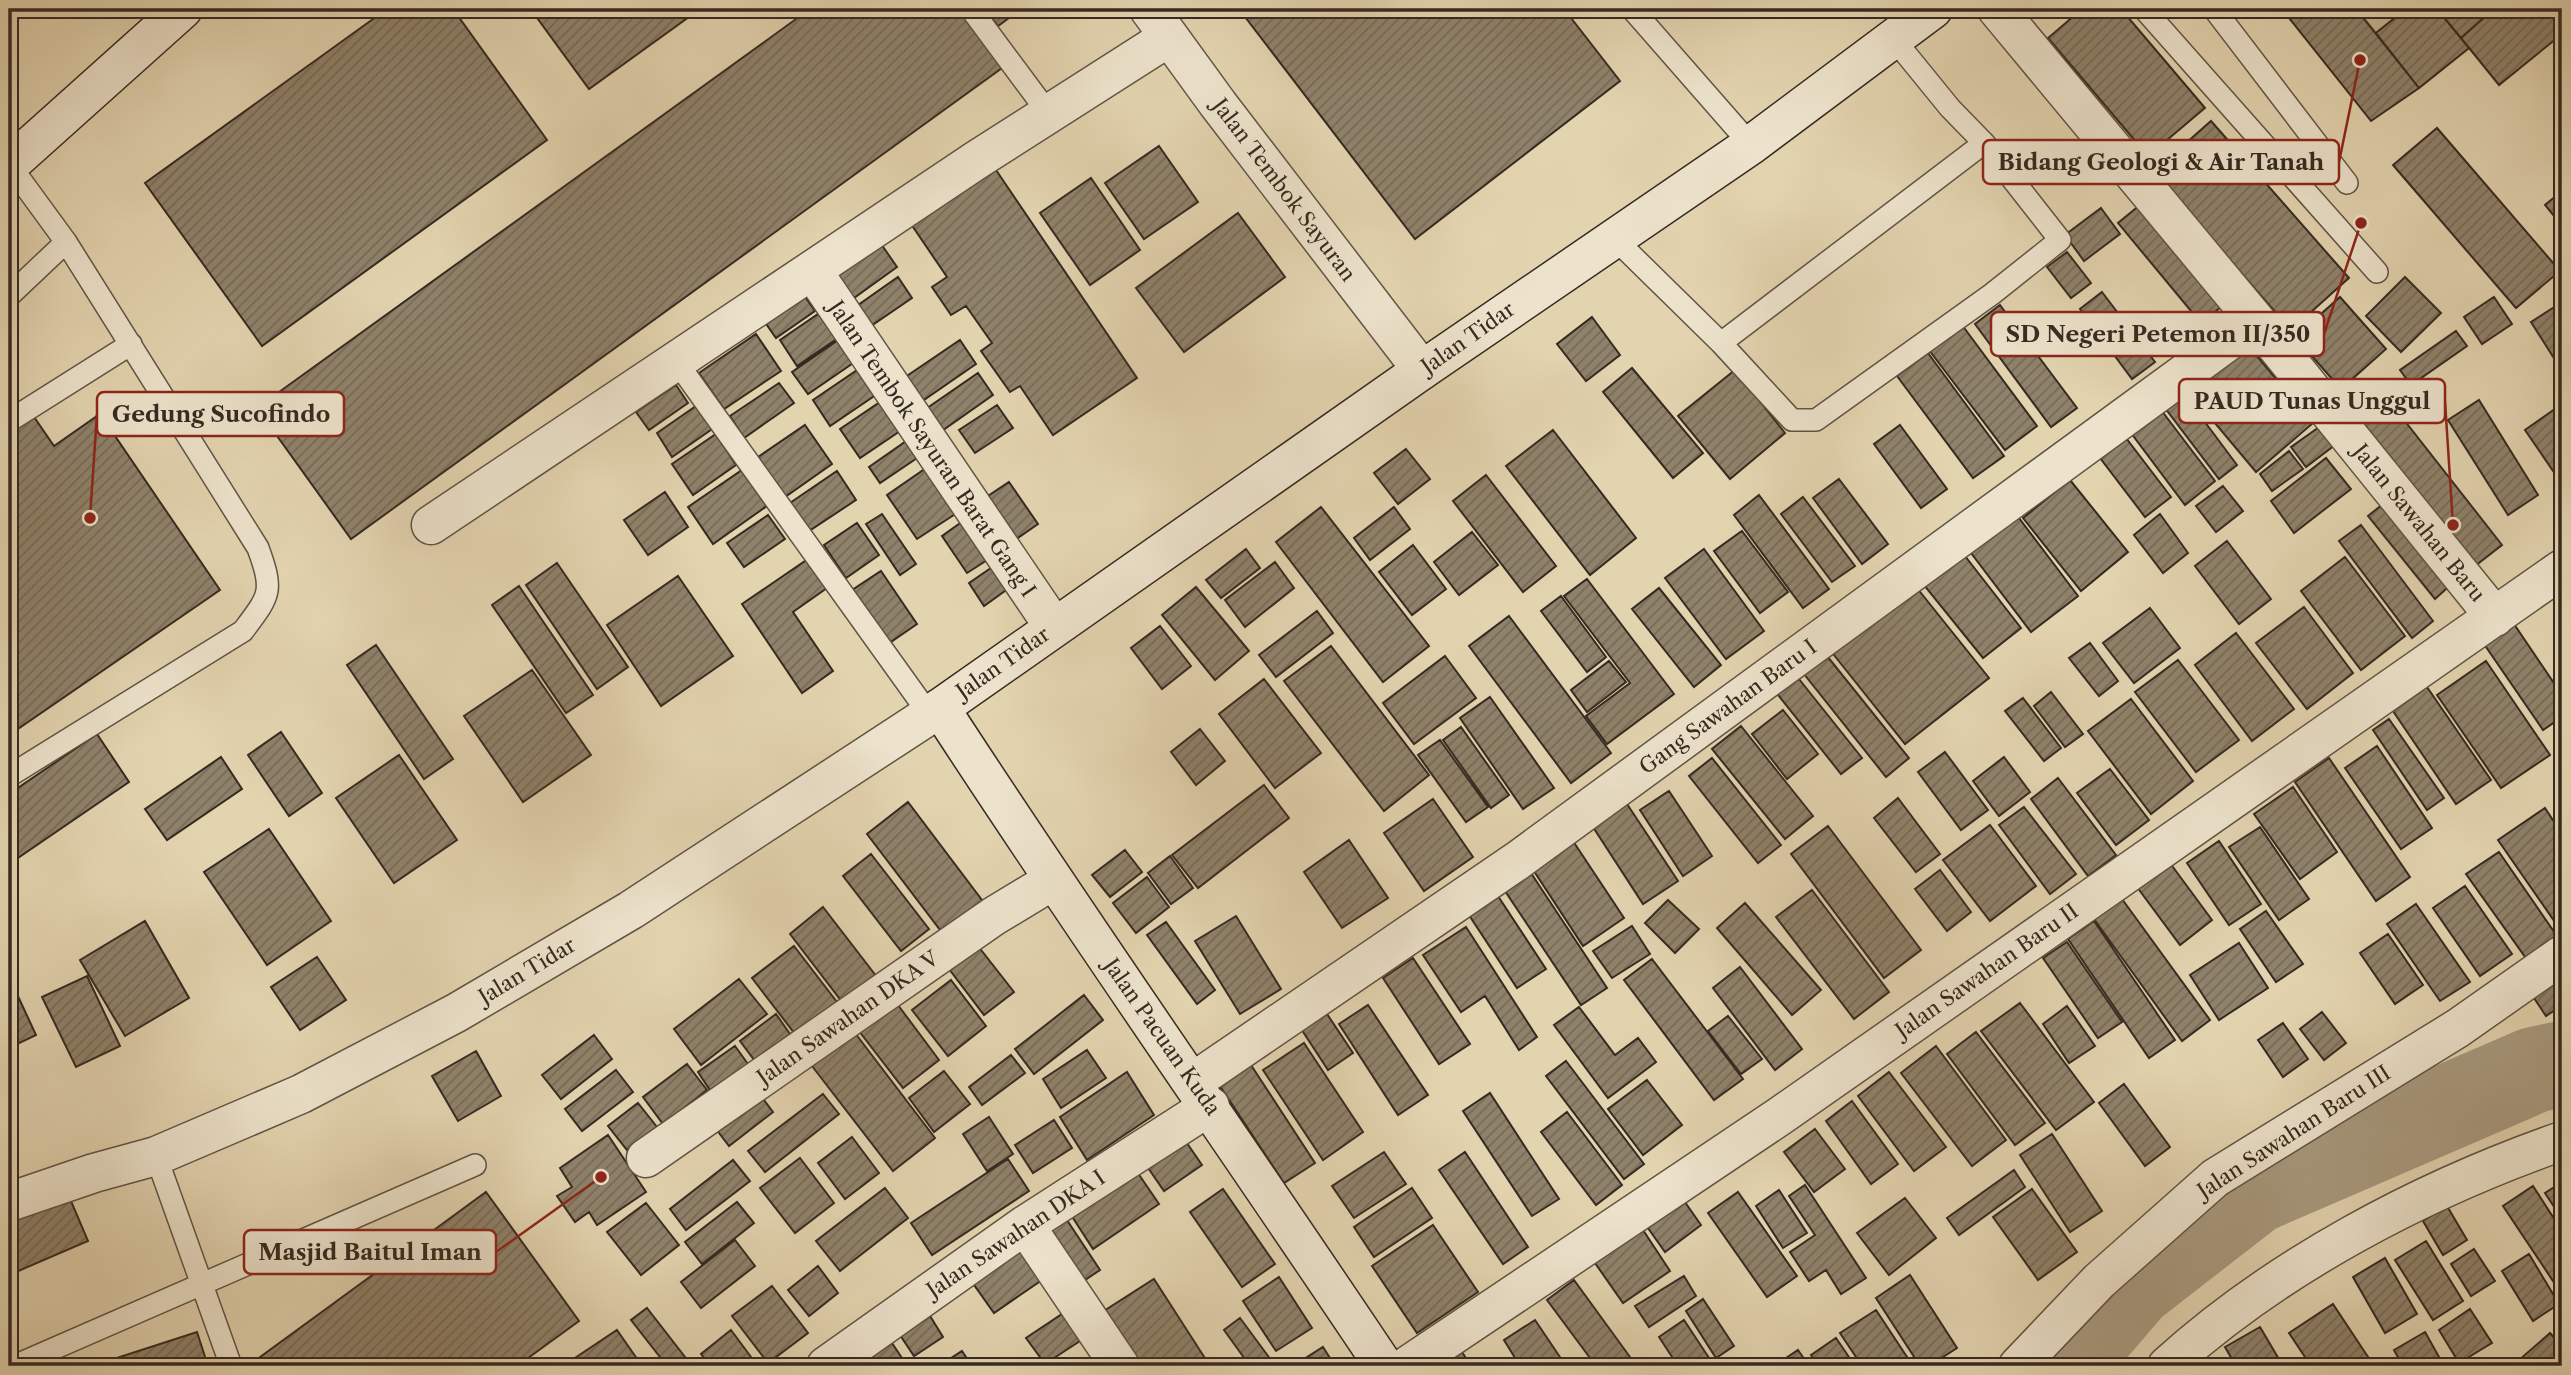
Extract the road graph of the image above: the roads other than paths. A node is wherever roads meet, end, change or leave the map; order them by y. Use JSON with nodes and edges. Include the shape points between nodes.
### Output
{"nodes":[{"id":1,"x":183,"y":9,"type":"edge"},
{"id":2,"x":971,"y":9,"type":"edge"},
{"id":3,"x":1632,"y":9,"type":"edge"},
{"id":4,"x":1933,"y":9,"type":"edge"},
{"id":5,"x":1997,"y":9,"type":"edge"},
{"id":6,"x":2144,"y":9,"type":"edge"},
{"id":7,"x":2214,"y":9,"type":"edge"},
{"id":8,"x":1159,"y":23,"type":"edge"},
{"id":9,"x":1893,"y":38,"type":"junction"},
{"id":10,"x":1049,"y":114,"type":"junction"},
{"id":11,"x":1984,"y":143,"type":"junction"},
{"id":12,"x":1751,"y":145,"type":"junction"},
{"id":13,"x":9,"y":164,"type":"edge"},
{"id":14,"x":2347,"y":183,"type":"dead end"},
{"id":15,"x":1613,"y":237,"type":"junction"},
{"id":16,"x":65,"y":242,"type":"junction"},
{"id":17,"x":812,"y":270,"type":"junction"},
{"id":18,"x":2377,"y":272,"type":"dead end"},
{"id":19,"x":9,"y":296,"type":"edge"},
{"id":20,"x":2256,"y":321,"type":"junction"},
{"id":21,"x":1721,"y":343,"type":"junction"},
{"id":22,"x":131,"y":344,"type":"junction"},
{"id":23,"x":676,"y":361,"type":"junction"},
{"id":24,"x":1422,"y":370,"type":"junction"},
{"id":25,"x":9,"y":421,"type":"edge"},
{"id":26,"x":431,"y":525,"type":"dead end"},
{"id":27,"x":2562,"y":569,"type":"edge"},
{"id":28,"x":2495,"y":617,"type":"junction"},
{"id":29,"x":1054,"y":627,"type":"junction"},
{"id":30,"x":934,"y":711,"type":"junction"},
{"id":31,"x":9,"y":776,"type":"edge"},
{"id":32,"x":1052,"y":881,"type":"junction"},
{"id":33,"x":2562,"y":955,"type":"edge"},
{"id":34,"x":1202,"y":1094,"type":"junction"},
{"id":35,"x":2562,"y":1141,"type":"edge"},
{"id":36,"x":156,"y":1156,"type":"junction"},
{"id":37,"x":646,"y":1158,"type":"dead end"},
{"id":38,"x":475,"y":1165,"type":"dead end"},
{"id":39,"x":9,"y":1202,"type":"edge"},
{"id":40,"x":1025,"y":1225,"type":"junction"},
{"id":41,"x":202,"y":1282,"type":"junction"},
{"id":42,"x":14,"y":1366,"type":"edge"},
{"id":43,"x":231,"y":1366,"type":"edge"},
{"id":44,"x":828,"y":1366,"type":"edge"},
{"id":45,"x":1120,"y":1366,"type":"edge"},
{"id":46,"x":1384,"y":1366,"type":"edge"},
{"id":47,"x":1407,"y":1366,"type":"edge"},
{"id":48,"x":2018,"y":1366,"type":"edge"},
{"id":49,"x":2167,"y":1366,"type":"edge"}],
"edges":[{"from":1,"to":13,"type":"street"},
{"from":2,"to":10,"type":"lane"},
{"from":3,"to":12,"type":"lane"},
{"from":4,"to":9,"type":"street","name":"Jalan Tidar"},
{"from":5,"to":20,"type":"street","name":"Jalan Sawahan Baru"},
{"from":6,"to":18,"type":"lane"},
{"from":7,"to":14,"type":"lane"},
{"from":8,"to":10,"type":"street"},
{"from":8,"to":24,"type":"street","name":"Jalan Tembok Sayuran"},
{"from":9,"to":11,"type":"lane"},
{"from":9,"to":12,"type":"street","name":"Jalan Tidar"},
{"from":10,"to":17,"type":"street"},
{"from":11,"to":21,"type":"lane"},
{"from":11,"to":21,"type":"lane","via":[[2060,240],[2012,278],[1816,420],[1792,420]]},
{"from":12,"to":15,"type":"street","name":"Jalan Tidar"},
{"from":13,"to":16,"type":"lane"},
{"from":15,"to":21,"type":"lane"},
{"from":15,"to":24,"type":"street","name":"Jalan Tidar"},
{"from":16,"to":19,"type":"lane"},
{"from":16,"to":22,"type":"lane"},
{"from":17,"to":23,"type":"street"},
{"from":17,"to":29,"type":"street","name":"Jalan Tembok Sayuran Barat Gang I"},
{"from":20,"to":28,"type":"street","name":"Jalan Sawahan Baru"},
{"from":20,"to":34,"type":"street","name":"Gang Sawahan Baru I"},
{"from":22,"to":25,"type":"lane"},
{"from":22,"to":31,"type":"lane","via":[[258,548],[267,573],[268,598],[243,631]]},
{"from":23,"to":26,"type":"street"},
{"from":23,"to":30,"type":"lane"},
{"from":24,"to":29,"type":"street","name":"Jalan Tidar"},
{"from":27,"to":28,"type":"street","name":"Jalan Sawahan Baru II"},
{"from":28,"to":47,"type":"street","name":"Jalan Sawahan Baru II","via":[[1780,1116]]},
{"from":29,"to":30,"type":"street","name":"Jalan Tidar"},
{"from":30,"to":32,"type":"street","name":"Jalan Pacuan Kuda"},
{"from":30,"to":36,"type":"street","name":"Jalan Tidar","via":[[631,910],[456,1013],[301,1094]]},
{"from":32,"to":34,"type":"street","name":"Jalan Pacuan Kuda"},
{"from":32,"to":37,"type":"street","name":"Jalan Sawahan DKA V","via":[[994,916]]},
{"from":33,"to":48,"type":"street","name":"Jalan Sawahan Baru III","via":[[2458,1028],[2215,1178],[2099,1281]]},
{"from":34,"to":40,"type":"street","name":"Jalan Sawahan DKA I"},
{"from":34,"to":46,"type":"street","name":"Jalan Pacuan Kuda"},
{"from":35,"to":49,"type":"street","via":[[2517,1157],[2365,1228],[2251,1297]]},
{"from":36,"to":39,"type":"street","name":"Jalan Tidar"},
{"from":36,"to":41,"type":"lane"},
{"from":38,"to":41,"type":"lane"},
{"from":40,"to":44,"type":"street","name":"Jalan Sawahan DKA I"},
{"from":40,"to":45,"type":"street"},
{"from":41,"to":42,"type":"lane"},
{"from":41,"to":43,"type":"lane"}]}
